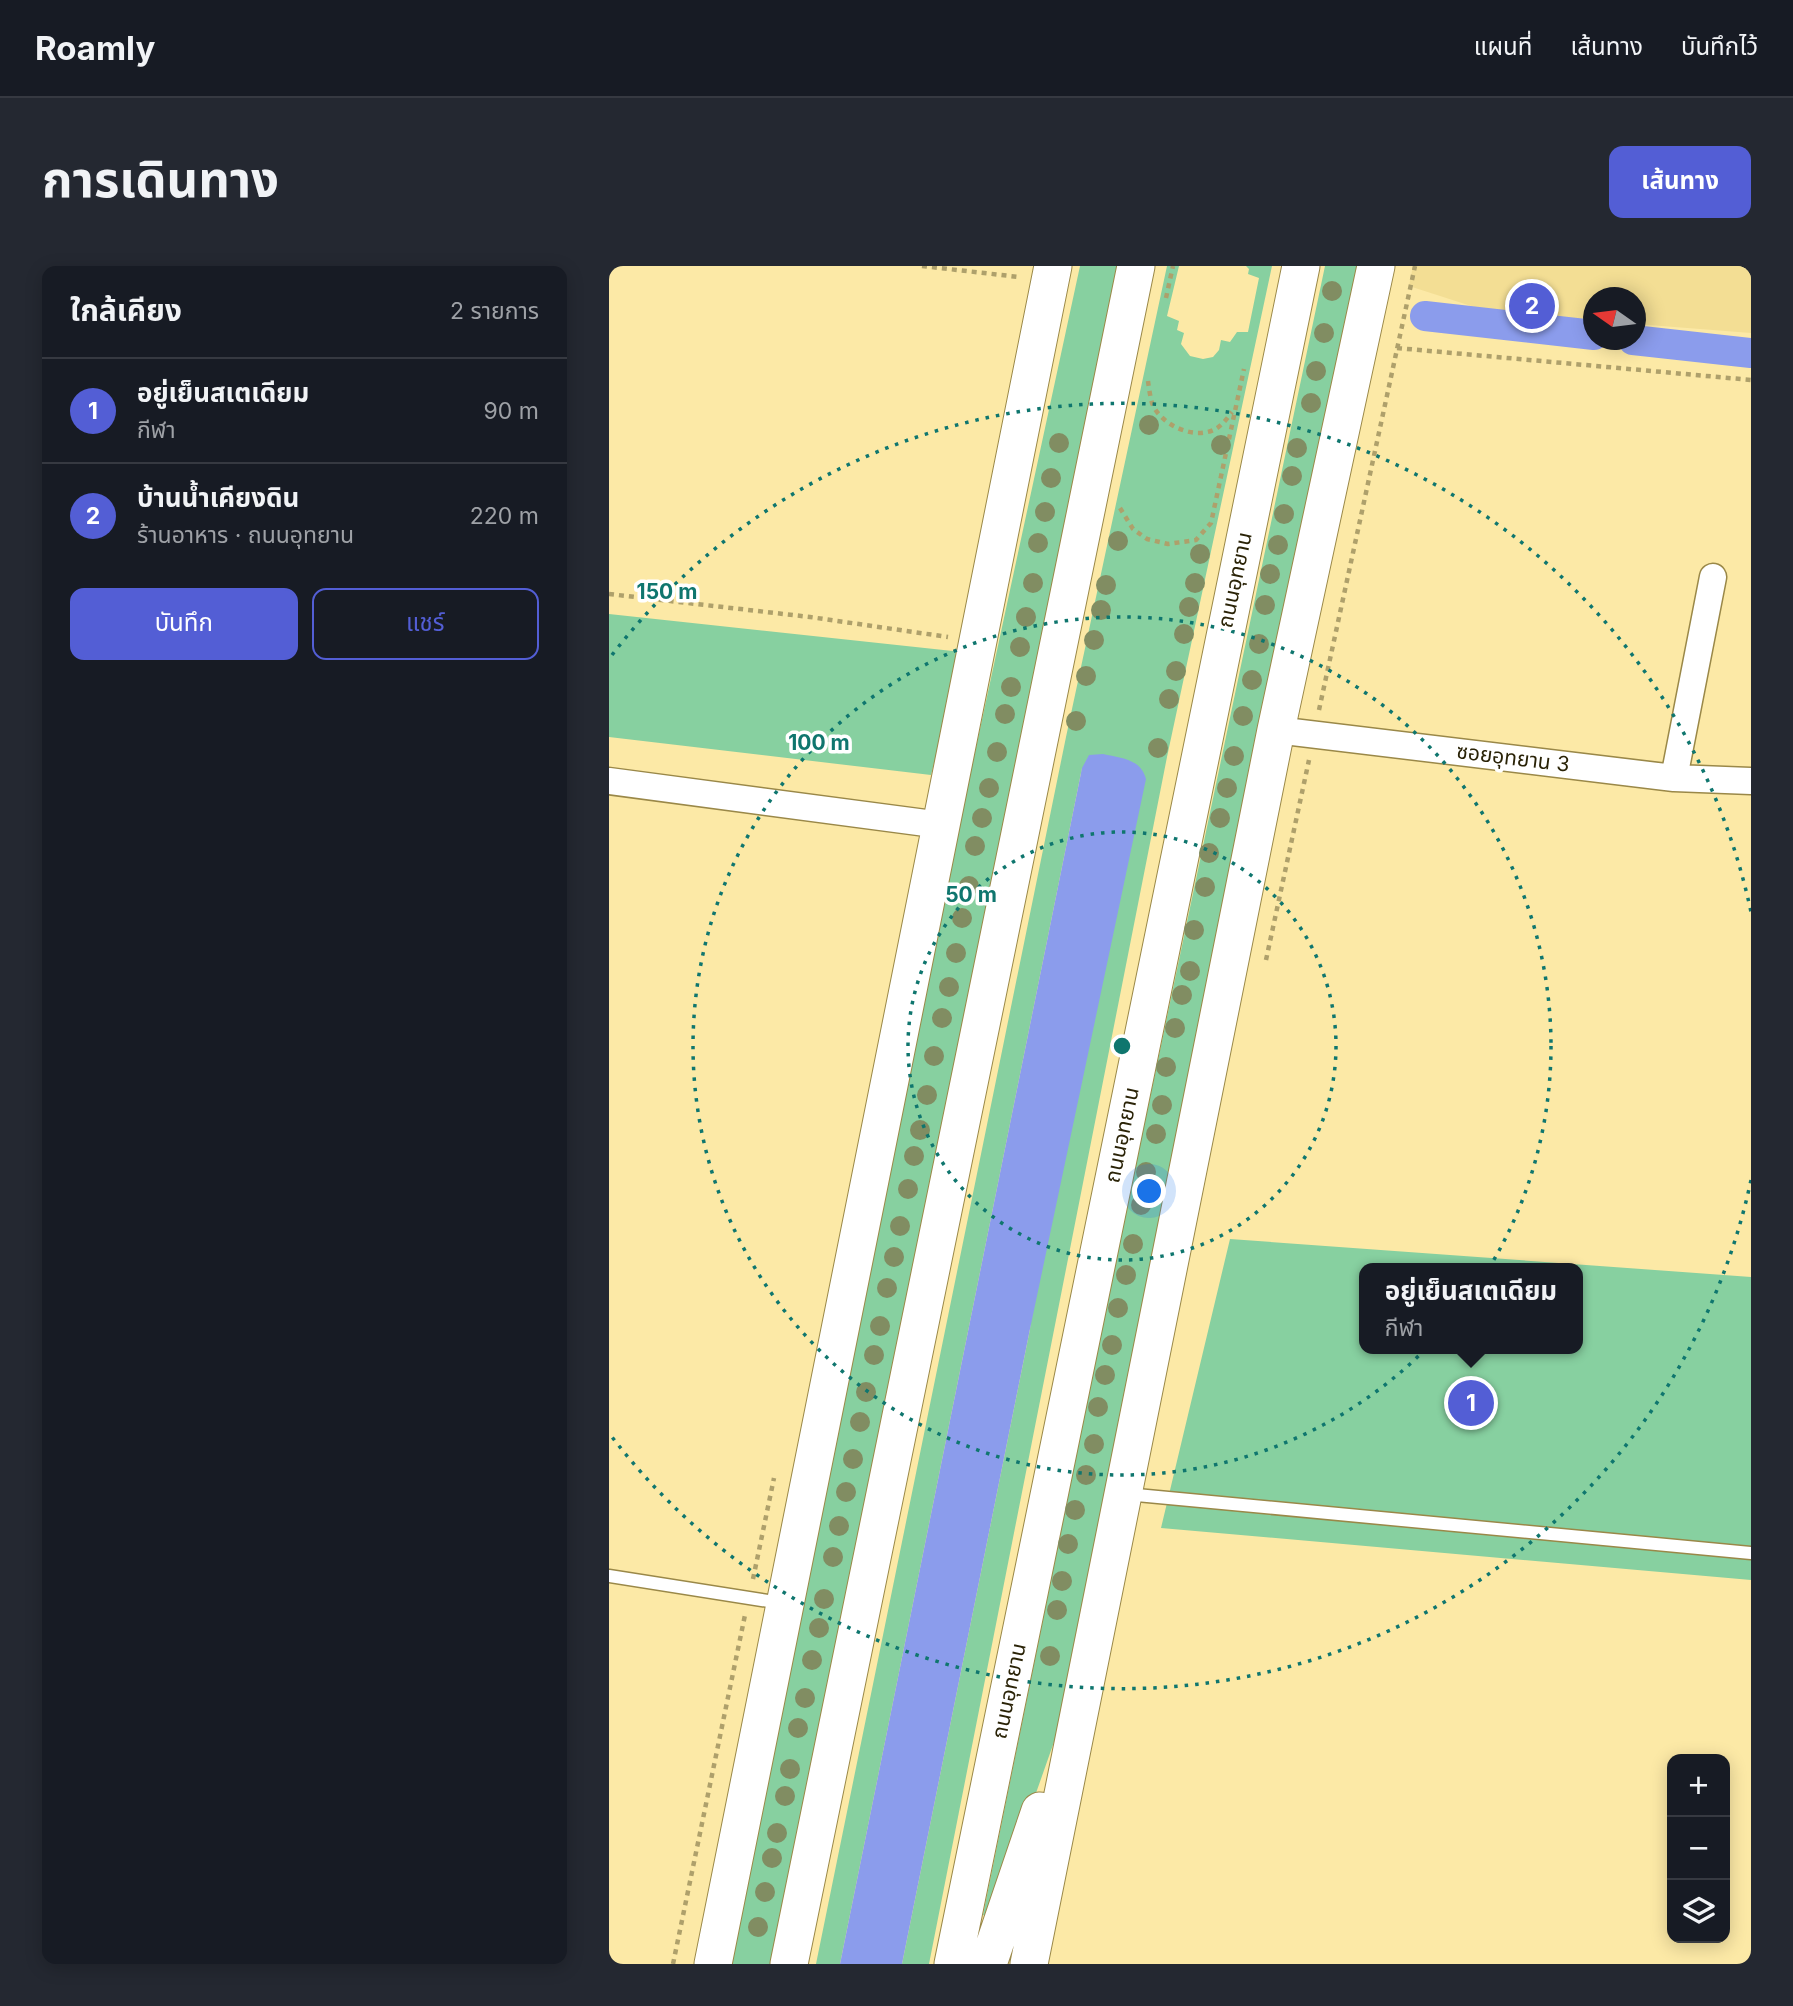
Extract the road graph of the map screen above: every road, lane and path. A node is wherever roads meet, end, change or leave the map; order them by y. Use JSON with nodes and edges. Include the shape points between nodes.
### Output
{"nodes":[{"id":1,"x":922,"y":266,"type":"edge"},
{"id":2,"x":1136,"y":266,"type":"edge"},
{"id":3,"x":1173,"y":266,"type":"edge"},
{"id":4,"x":1301,"y":266,"type":"edge"},
{"id":5,"x":1376,"y":266,"type":"edge"},
{"id":6,"x":1415,"y":266,"type":"edge"},
{"id":7,"x":1039,"y":272,"type":"edge"},
{"id":8,"x":1164,"y":304,"type":"dead end"},
{"id":9,"x":1397,"y":348,"type":"junction"},
{"id":10,"x":1247,"y":357,"type":"dead end"},
{"id":11,"x":1150,"y":369,"type":"dead end"},
{"id":12,"x":1391,"y":374,"type":"dead end"},
{"id":13,"x":1751,"y":380,"type":"edge"},
{"id":14,"x":1148,"y":381,"type":"junction"},
{"id":15,"x":1145,"y":394,"type":"dead end"},
{"id":16,"x":1235,"y":409,"type":"junction"},
{"id":17,"x":1123,"y":496,"type":"dead end"},
{"id":18,"x":1713,"y":577,"type":"dead end"},
{"id":19,"x":609,"y":594,"type":"edge"},
{"id":20,"x":978,"y":642,"type":"junction"},
{"id":21,"x":1276,"y":730,"type":"junction"},
{"id":22,"x":1674,"y":778,"type":"junction"},
{"id":23,"x":609,"y":781,"type":"edge"},
{"id":24,"x":1751,"y":781,"type":"edge"},
{"id":25,"x":941,"y":825,"type":"junction"},
{"id":26,"x":1122,"y":1493,"type":"junction"},
{"id":27,"x":1751,"y":1553,"type":"edge"},
{"id":28,"x":609,"y":1576,"type":"edge"},
{"id":29,"x":785,"y":1604,"type":"junction"},
{"id":30,"x":1083,"y":1695,"type":"junction"},
{"id":31,"x":713,"y":1964,"type":"edge"},
{"id":32,"x":789,"y":1964,"type":"edge"},
{"id":33,"x":953,"y":1964,"type":"edge"},
{"id":34,"x":988,"y":1964,"type":"edge"},
{"id":35,"x":1029,"y":1964,"type":"edge"}],
"edges":[{"from":1,"to":7,"type":"path"},
{"from":2,"to":32,"type":"main road"},
{"from":3,"to":8,"type":"path"},
{"from":4,"to":33,"type":"main road","name":"ถนนอุทยาน"},
{"from":5,"to":21,"type":"main road"},
{"from":6,"to":9,"type":"path"},
{"from":7,"to":20,"type":"main road","via":[[1010,482]]},
{"from":9,"to":12,"type":"path"},
{"from":9,"to":13,"type":"path"},
{"from":10,"to":16,"type":"path"},
{"from":11,"to":14,"type":"path"},
{"from":14,"to":15,"type":"path"},
{"from":14,"to":16,"type":"path","via":[[1153,405],[1169,423],[1186,431],[1206,433],[1222,425]]},
{"from":16,"to":17,"type":"path","via":[[1211,523],[1196,540],[1168,544],[1147,539],[1133,529],[1120,509]]},
{"from":18,"to":22,"type":"street"},
{"from":19,"to":20,"type":"path"},
{"from":20,"to":25,"type":"main road"},
{"from":21,"to":22,"type":"street","name":"ซอยอุทยาน 3"},
{"from":21,"to":26,"type":"main road"},
{"from":22,"to":24,"type":"street","name":"ซอยอุทยาน 3"},
{"from":23,"to":25,"type":"street"},
{"from":25,"to":29,"type":"main road"},
{"from":26,"to":27,"type":"lane"},
{"from":26,"to":30,"type":"main road"},
{"from":28,"to":29,"type":"lane"},
{"from":29,"to":31,"type":"main road"},
{"from":30,"to":34,"type":"main road"},
{"from":30,"to":35,"type":"main road"}]}
